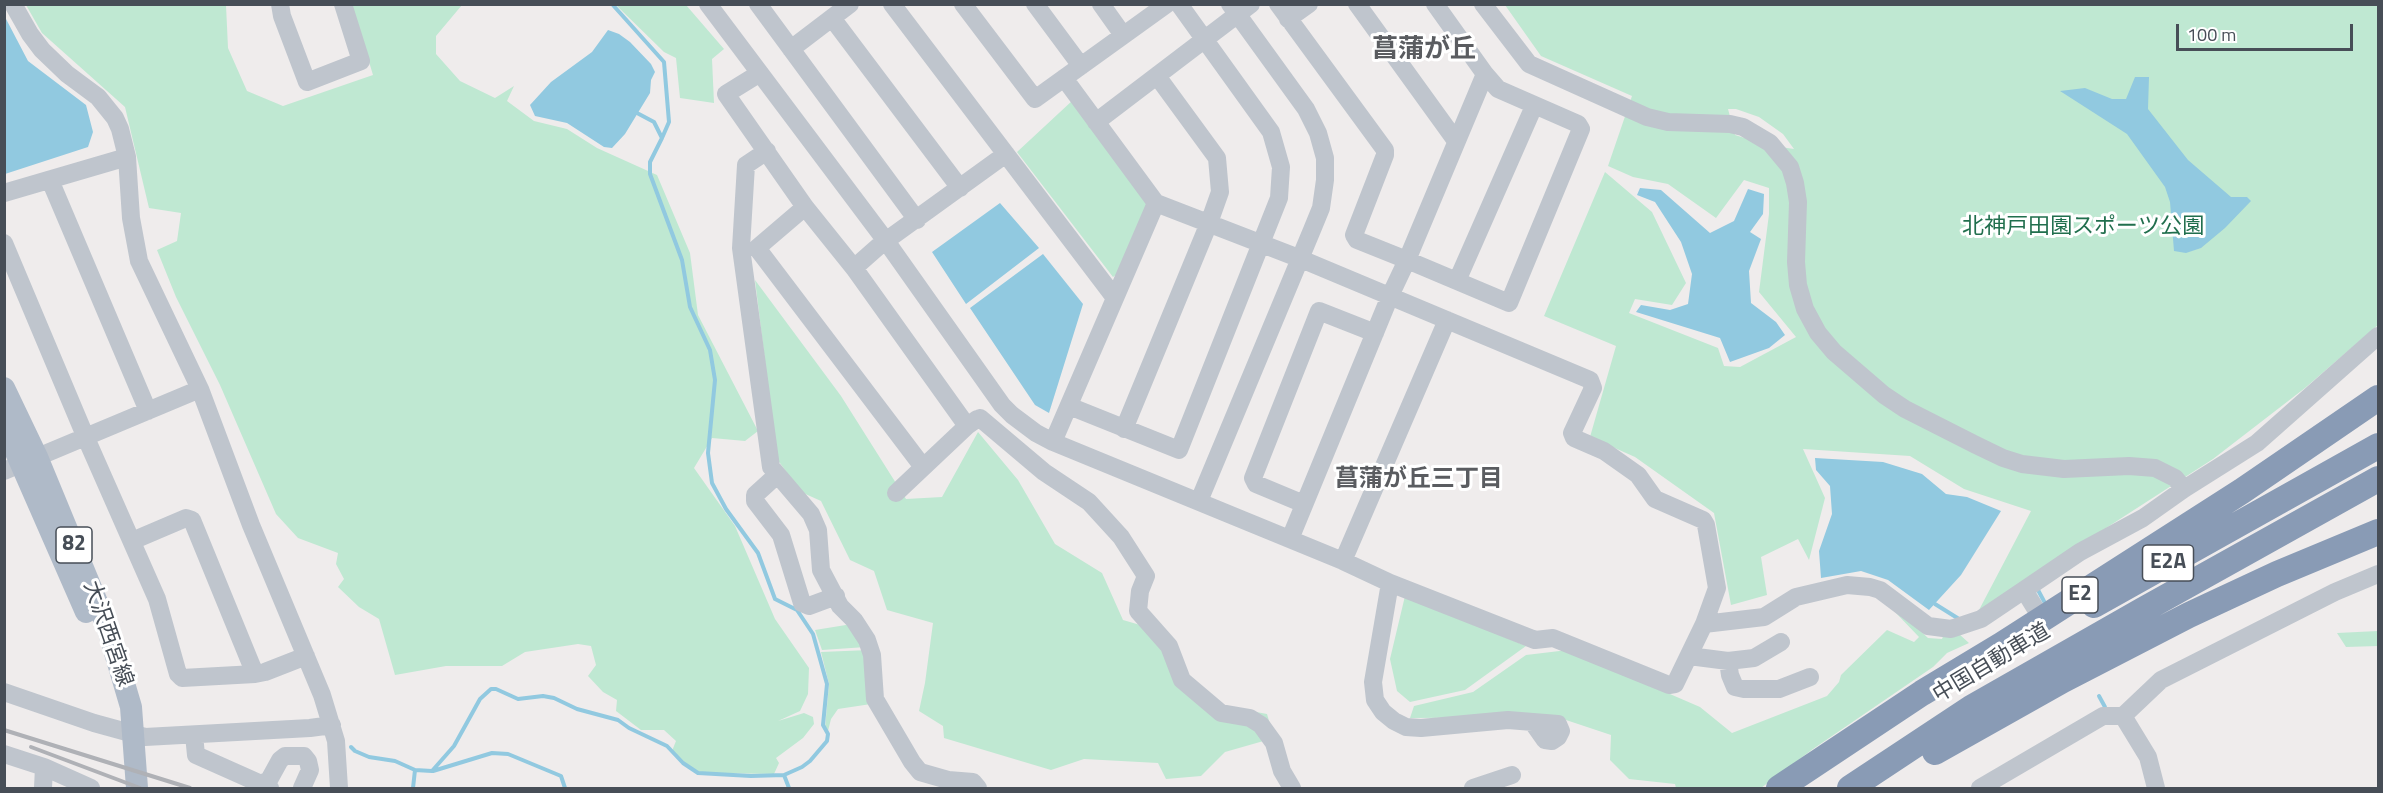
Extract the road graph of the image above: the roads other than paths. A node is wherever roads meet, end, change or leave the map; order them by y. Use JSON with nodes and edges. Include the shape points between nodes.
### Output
{"nodes":[{"id":1,"x":13,"y":4,"type":"edge"},
{"id":2,"x":280,"y":4,"type":"edge"},
{"id":3,"x":342,"y":4,"type":"edge"},
{"id":4,"x":708,"y":4,"type":"edge"},
{"id":5,"x":758,"y":4,"type":"edge"},
{"id":6,"x":850,"y":4,"type":"edge"},
{"id":7,"x":892,"y":4,"type":"edge"},
{"id":8,"x":963,"y":4,"type":"edge"},
{"id":9,"x":1035,"y":4,"type":"edge"},
{"id":10,"x":1101,"y":4,"type":"edge"},
{"id":11,"x":1167,"y":4,"type":"edge"},
{"id":12,"x":1179,"y":4,"type":"edge"},
{"id":13,"x":1309,"y":4,"type":"edge"},
{"id":14,"x":1357,"y":4,"type":"edge"},
{"id":15,"x":1435,"y":4,"type":"edge"},
{"id":16,"x":1483,"y":4,"type":"edge"},
{"id":17,"x":1239,"y":8,"type":"edge"},
{"id":18,"x":1283,"y":12,"type":"edge"},
{"id":19,"x":832,"y":18,"type":"junction"},
{"id":20,"x":1123,"y":35,"type":"junction"},
{"id":21,"x":1205,"y":39,"type":"junction"},
{"id":22,"x":791,"y":49,"type":"junction"},
{"id":23,"x":1081,"y":66,"type":"junction"},
{"id":24,"x":760,"y":73,"type":"junction"},
{"id":25,"x":1485,"y":74,"type":"junction"},
{"id":26,"x":1157,"y":76,"type":"junction"},
{"id":27,"x":1064,"y":78,"type":"junction"},
{"id":28,"x":1533,"y":106,"type":"junction"},
{"id":29,"x":1096,"y":122,"type":"junction"},
{"id":30,"x":1456,"y":141,"type":"junction"},
{"id":31,"x":767,"y":151,"type":"junction"},
{"id":32,"x":1006,"y":154,"type":"junction"},
{"id":33,"x":127,"y":157,"type":"junction"},
{"id":34,"x":50,"y":180,"type":"junction"},
{"id":35,"x":960,"y":188,"type":"junction"},
{"id":36,"x":4,"y":193,"type":"edge"},
{"id":37,"x":1156,"y":203,"type":"junction"},
{"id":38,"x":805,"y":207,"type":"junction"},
{"id":39,"x":917,"y":220,"type":"junction"},
{"id":40,"x":1209,"y":223,"type":"junction"},
{"id":41,"x":886,"y":241,"type":"junction"},
{"id":42,"x":4,"y":243,"type":"edge"},
{"id":43,"x":1262,"y":244,"type":"junction"},
{"id":44,"x":1301,"y":259,"type":"junction"},
{"id":45,"x":1407,"y":260,"type":"junction"},
{"id":46,"x":854,"y":268,"type":"junction"},
{"id":47,"x":1456,"y":281,"type":"junction"},
{"id":48,"x":1390,"y":296,"type":"junction"},
{"id":49,"x":1115,"y":298,"type":"junction"},
{"id":50,"x":1447,"y":320,"type":"junction"},
{"id":51,"x":1375,"y":333,"type":"junction"},
{"id":52,"x":2379,"y":336,"type":"edge"},
{"id":53,"x":4,"y":388,"type":"edge"},
{"id":54,"x":200,"y":388,"type":"junction"},
{"id":55,"x":2379,"y":398,"type":"edge"},
{"id":56,"x":1002,"y":405,"type":"junction"},
{"id":57,"x":1069,"y":406,"type":"junction"},
{"id":58,"x":148,"y":411,"type":"junction"},
{"id":59,"x":974,"y":422,"type":"junction"},
{"id":60,"x":4,"y":425,"type":"edge"},
{"id":61,"x":1124,"y":429,"type":"junction"},
{"id":62,"x":86,"y":438,"type":"junction"},
{"id":63,"x":1053,"y":442,"type":"junction"},
{"id":64,"x":2379,"y":446,"type":"edge"},
{"id":65,"x":21,"y":463,"type":"edge"},
{"id":66,"x":923,"y":467,"type":"junction"},
{"id":67,"x":777,"y":474,"type":"junction"},
{"id":68,"x":2379,"y":479,"type":"edge"},
{"id":69,"x":2184,"y":489,"type":"junction"},
{"id":70,"x":896,"y":493,"type":"dead end"},
{"id":71,"x":1199,"y":501,"type":"junction"},
{"id":72,"x":1304,"y":504,"type":"junction"},
{"id":73,"x":2379,"y":532,"type":"edge"},
{"id":74,"x":1290,"y":540,"type":"junction"},
{"id":75,"x":132,"y":541,"type":"junction"},
{"id":76,"x":2379,"y":546,"type":"edge"},
{"id":77,"x":1343,"y":561,"type":"junction"},
{"id":78,"x":2277,"y":574,"type":"junction"},
{"id":79,"x":2379,"y":574,"type":"edge"},
{"id":80,"x":1390,"y":583,"type":"junction"},
{"id":81,"x":2024,"y":590,"type":"junction"},
{"id":82,"x":836,"y":596,"type":"junction"},
{"id":83,"x":2037,"y":611,"type":"dead end"},
{"id":84,"x":1704,"y":624,"type":"junction"},
{"id":85,"x":1781,"y":642,"type":"dead end"},
{"id":86,"x":306,"y":656,"type":"junction"},
{"id":87,"x":1689,"y":656,"type":"junction"},
{"id":88,"x":1728,"y":661,"type":"junction"},
{"id":89,"x":255,"y":674,"type":"junction"},
{"id":90,"x":1810,"y":677,"type":"dead end"},
{"id":91,"x":4,"y":692,"type":"edge"},
{"id":92,"x":123,"y":705,"type":"junction"},
{"id":93,"x":2123,"y":716,"type":"junction"},
{"id":94,"x":1533,"y":723,"type":"dead end"},
{"id":95,"x":332,"y":725,"type":"junction"},
{"id":96,"x":194,"y":735,"type":"junction"},
{"id":97,"x":4,"y":754,"type":"edge"},
{"id":98,"x":290,"y":756,"type":"junction"},
{"id":99,"x":44,"y":767,"type":"junction"},
{"id":100,"x":1512,"y":775,"type":"dead end"},
{"id":101,"x":265,"y":786,"type":"edge"},
{"id":102,"x":43,"y":789,"type":"edge"},
{"id":103,"x":91,"y":789,"type":"edge"},
{"id":104,"x":121,"y":789,"type":"edge"},
{"id":105,"x":137,"y":789,"type":"edge"},
{"id":106,"x":294,"y":789,"type":"edge"},
{"id":107,"x":302,"y":789,"type":"edge"},
{"id":108,"x":339,"y":789,"type":"edge"},
{"id":109,"x":978,"y":789,"type":"edge"},
{"id":110,"x":1292,"y":789,"type":"edge"},
{"id":111,"x":1473,"y":789,"type":"edge"},
{"id":112,"x":1779,"y":789,"type":"edge"},
{"id":113,"x":1801,"y":789,"type":"edge"},
{"id":114,"x":1850,"y":789,"type":"edge"},
{"id":115,"x":1877,"y":789,"type":"edge"},
{"id":116,"x":1980,"y":789,"type":"edge"},
{"id":117,"x":2156,"y":789,"type":"edge"}],
"edges":[{"from":1,"to":33,"type":"street","via":[[42,50],[107,107],[120,129]]},
{"from":2,"to":3,"type":"street","via":[[308,82],[361,61]]},
{"from":4,"to":24,"type":"street"},
{"from":5,"to":22,"type":"street"},
{"from":6,"to":19,"type":"street"},
{"from":7,"to":32,"type":"street"},
{"from":8,"to":27,"type":"street","via":[[1035,99]]},
{"from":9,"to":23,"type":"street"},
{"from":10,"to":20,"type":"street"},
{"from":11,"to":20,"type":"street"},
{"from":12,"to":21,"type":"street"},
{"from":13,"to":18,"type":"street"},
{"from":14,"to":30,"type":"street"},
{"from":15,"to":25,"type":"street"},
{"from":16,"to":69,"type":"street","via":[[1529,64],[1647,117],[1668,122],[1730,124],[1770,143],[1790,167],[1796,183],[1796,262],[1805,309],[1834,352],[1884,395],[1976,445],[2022,464],[2064,469],[2155,468],[2175,478]]},
{"from":17,"to":21,"type":"street"},
{"from":17,"to":44,"type":"street","via":[[1306,109],[1325,158],[1321,208]]},
{"from":18,"to":45,"type":"street","via":[[1385,150],[1354,235],[1357,240]]},
{"from":19,"to":22,"type":"street"},
{"from":19,"to":35,"type":"street"},
{"from":20,"to":23,"type":"street"},
{"from":21,"to":26,"type":"street"},
{"from":21,"to":43,"type":"street","via":[[1271,132],[1281,166],[1279,198]]},
{"from":22,"to":39,"type":"street"},
{"from":23,"to":27,"type":"street"},
{"from":24,"to":31,"type":"street","via":[[726,94]]},
{"from":24,"to":41,"type":"street"},
{"from":25,"to":28,"type":"street","via":[[1498,90]]},
{"from":25,"to":30,"type":"street"},
{"from":26,"to":29,"type":"street"},
{"from":26,"to":40,"type":"street","via":[[1217,158],[1220,192]]},
{"from":27,"to":29,"type":"street"},
{"from":28,"to":47,"type":"street"},
{"from":28,"to":47,"type":"street","via":[[1578,123],[1581,129],[1509,303]]},
{"from":29,"to":37,"type":"street"},
{"from":30,"to":45,"type":"street"},
{"from":31,"to":38,"type":"street"},
{"from":31,"to":67,"type":"street","via":[[746,165],[741,248],[771,467]]},
{"from":32,"to":35,"type":"street"},
{"from":32,"to":49,"type":"street"},
{"from":33,"to":34,"type":"street"},
{"from":33,"to":54,"type":"street","via":[[130,218],[139,261]]},
{"from":34,"to":36,"type":"street"},
{"from":34,"to":58,"type":"street"},
{"from":35,"to":39,"type":"street"},
{"from":37,"to":40,"type":"street"},
{"from":37,"to":49,"type":"street"},
{"from":38,"to":46,"type":"street"},
{"from":38,"to":66,"type":"street","via":[[757,248]]},
{"from":39,"to":41,"type":"street"},
{"from":40,"to":43,"type":"street"},
{"from":40,"to":61,"type":"street"},
{"from":41,"to":46,"type":"street"},
{"from":41,"to":56,"type":"street"},
{"from":42,"to":62,"type":"street"},
{"from":43,"to":44,"type":"street"},
{"from":43,"to":61,"type":"street","via":[[1179,450]]},
{"from":44,"to":48,"type":"street"},
{"from":44,"to":71,"type":"street"},
{"from":45,"to":47,"type":"street"},
{"from":45,"to":48,"type":"street"},
{"from":46,"to":59,"type":"street"},
{"from":48,"to":50,"type":"street"},
{"from":48,"to":51,"type":"street"},
{"from":49,"to":57,"type":"street"},
{"from":50,"to":77,"type":"street"},
{"from":50,"to":84,"type":"street","via":[[1590,380],[1593,388],[1572,433],[1574,438],[1604,451],[1638,475],[1655,499],[1703,520],[1706,525],[1717,588]]},
{"from":51,"to":72,"type":"street"},
{"from":51,"to":72,"type":"street","via":[[1319,311],[1252,478],[1256,484]]},
{"from":52,"to":69,"type":"street","via":[[2258,443]]},
{"from":53,"to":65,"type":"main road","name":"大沢西宮線","number":"82"},
{"from":54,"to":58,"type":"street"},
{"from":54,"to":86,"type":"street"},
{"from":55,"to":112,"type":"highway","number":"E2","via":[[2242,491],[1922,693]]},
{"from":56,"to":59,"type":"street"},
{"from":56,"to":63,"type":"street"},
{"from":57,"to":61,"type":"street"},
{"from":57,"to":63,"type":"street"},
{"from":58,"to":62,"type":"street"},
{"from":59,"to":66,"type":"street"},
{"from":59,"to":110,"type":"street","via":[[1089,502],[1121,537],[1146,576],[1138,611],[1169,645],[1182,680],[1221,713],[1250,718],[1261,725],[1274,743]]},
{"from":60,"to":65,"type":"main road","name":"大沢西宮線","number":"82"},
{"from":62,"to":65,"type":"street"},
{"from":62,"to":75,"type":"street"},
{"from":63,"to":71,"type":"street"},
{"from":64,"to":113,"type":"highway","name":"中国自動車道","number":"E2A","via":[[2028,641],[1849,754]]},
{"from":65,"to":92,"type":"main road","name":"大沢西宮線","number":"82","via":[[108,629]]},
{"from":66,"to":70,"type":"street"},
{"from":67,"to":82,"type":"street","via":[[811,514],[818,530],[822,570]]},
{"from":67,"to":82,"type":"street","via":[[755,495],[755,501],[781,536],[801,603],[809,606]]},
{"from":68,"to":114,"type":"highway","name":"中国自動車道","number":"E2A","via":[[1971,708]]},
{"from":69,"to":81,"type":"street"},
{"from":71,"to":74,"type":"street"},
{"from":72,"to":74,"type":"street"},
{"from":73,"to":78,"type":"highway"},
{"from":74,"to":77,"type":"street"},
{"from":75,"to":89,"type":"street","via":[[157,599],[178,674],[182,678]]},
{"from":75,"to":89,"type":"street","via":[[186,518],[192,520]]},
{"from":76,"to":78,"type":"highway"},
{"from":77,"to":80,"type":"street"},
{"from":78,"to":115,"type":"highway","via":[[2063,680],[1952,741]]},
{"from":79,"to":93,"type":"street","via":[[2335,592],[2161,680]]},
{"from":80,"to":87,"type":"street","via":[[1535,640],[1553,638],[1669,685],[1675,684]]},
{"from":80,"to":94,"type":"street","via":[[1373,682],[1375,700],[1383,712],[1406,727],[1508,720]]},
{"from":81,"to":83,"type":"street"},
{"from":81,"to":84,"type":"street","via":[[1981,619],[1952,629],[1928,626],[1880,590],[1847,585],[1796,597],[1764,617]]},
{"from":82,"to":109,"type":"street","via":[[867,640],[875,699],[912,762],[920,772],[973,782]]},
{"from":84,"to":87,"type":"street"},
{"from":85,"to":88,"type":"street","via":[[1754,657]]},
{"from":86,"to":89,"type":"street"},
{"from":86,"to":95,"type":"street"},
{"from":87,"to":88,"type":"street"},
{"from":88,"to":90,"type":"street","via":[[1735,687],[1744,689],[1779,689]]},
{"from":91,"to":96,"type":"street","via":[[125,733],[145,737]]},
{"from":92,"to":104,"type":"main road","name":"大沢西宮線","number":"82"},
{"from":92,"to":105,"type":"main road","name":"大沢西宮線","number":"82"},
{"from":93,"to":116,"type":"street","via":[[2099,710]]},
{"from":93,"to":117,"type":"street","via":[[2148,757]]},
{"from":95,"to":96,"type":"street"},
{"from":95,"to":108,"type":"street"},
{"from":96,"to":101,"type":"street","via":[[196,755]]},
{"from":97,"to":99,"type":"street"},
{"from":98,"to":101,"type":"street","via":[[280,760]]},
{"from":98,"to":106,"type":"street","via":[[301,772]]},
{"from":98,"to":107,"type":"street","via":[[304,756],[309,761],[310,770]]},
{"from":99,"to":102,"type":"street"},
{"from":99,"to":103,"type":"street"},
{"from":100,"to":111,"type":"street"}]}
